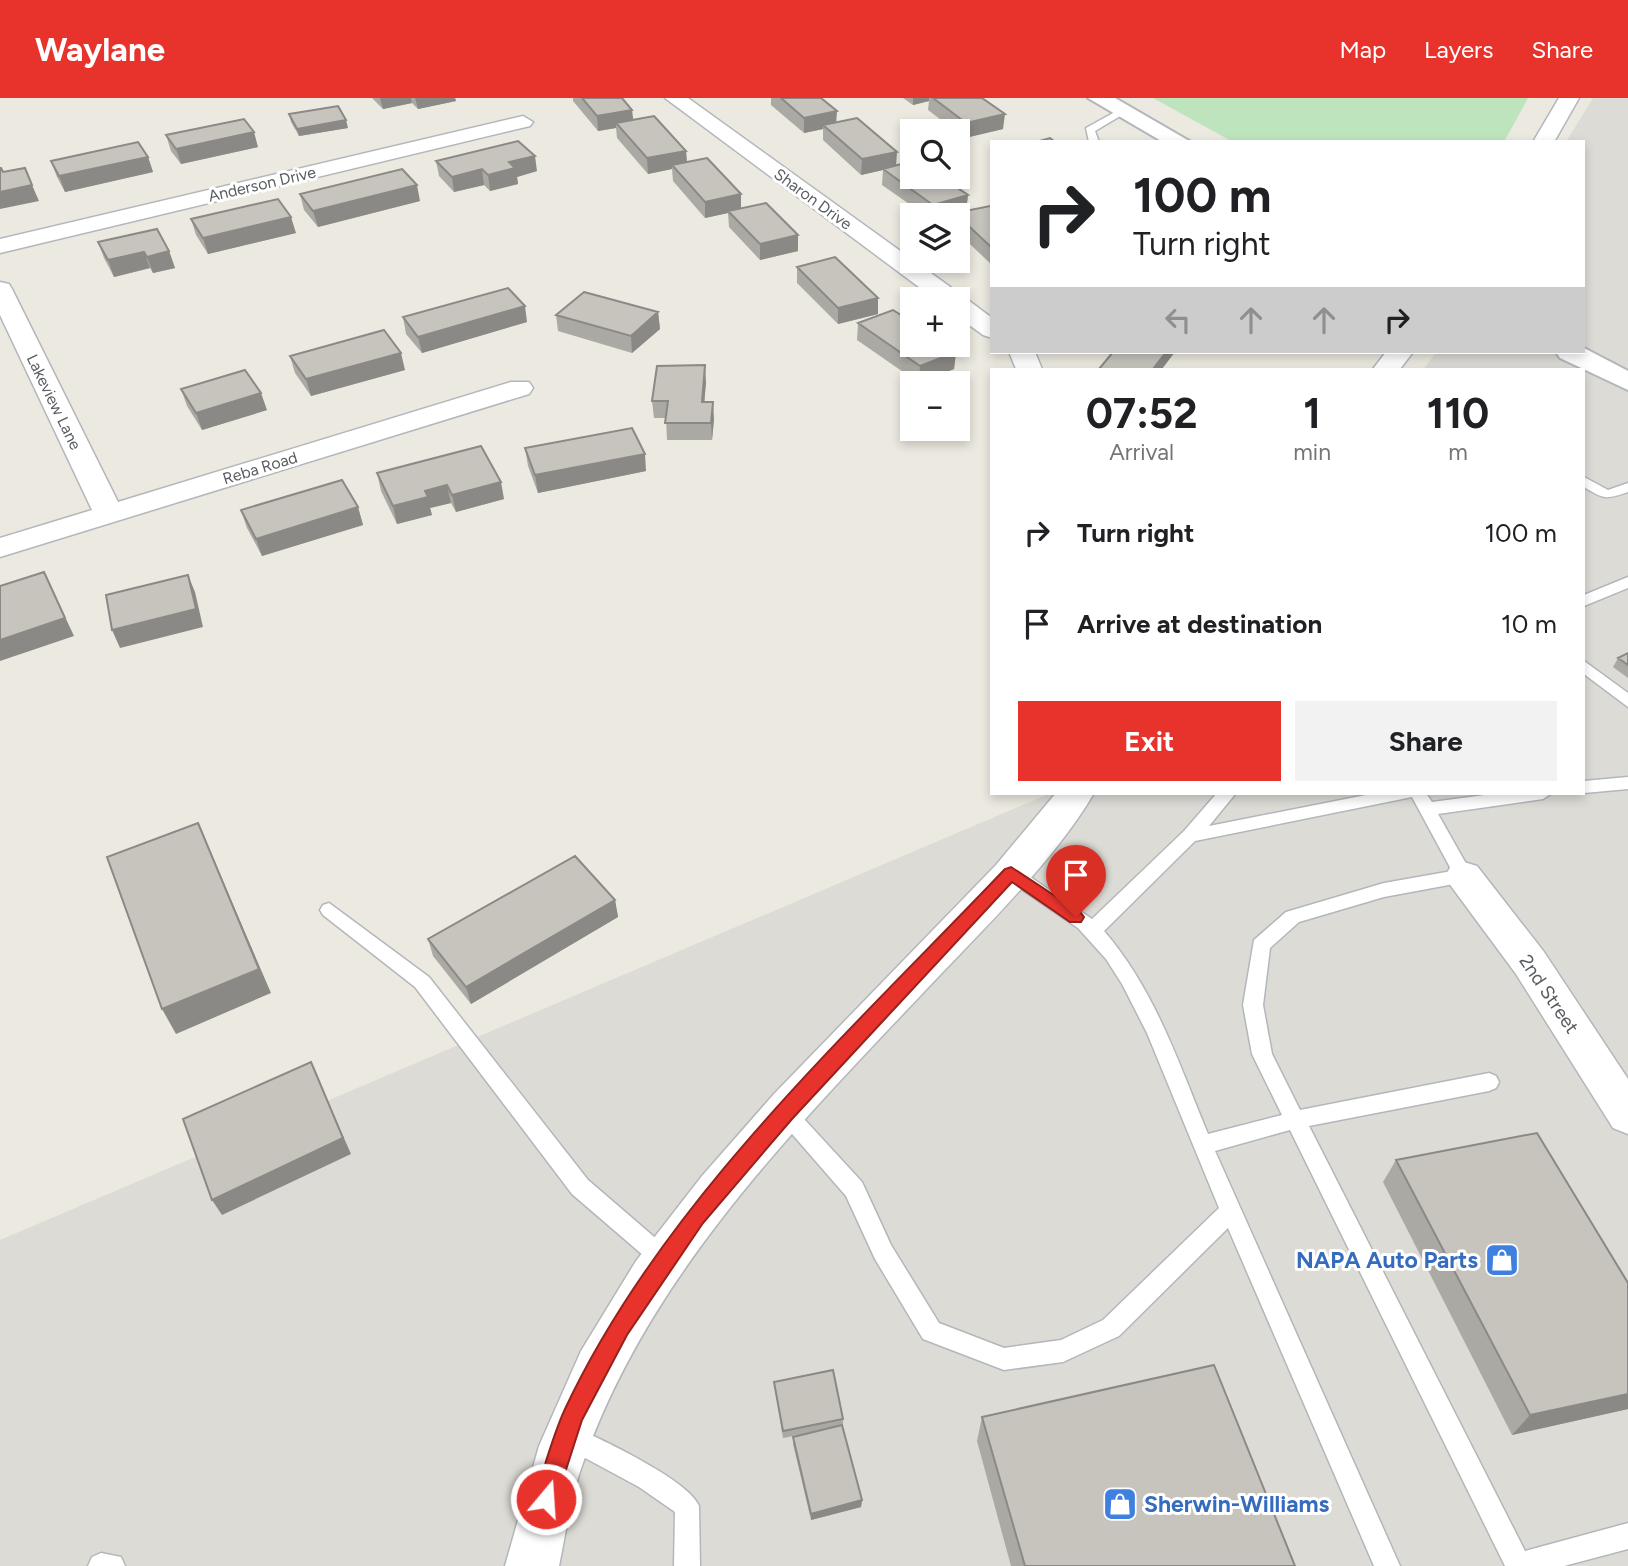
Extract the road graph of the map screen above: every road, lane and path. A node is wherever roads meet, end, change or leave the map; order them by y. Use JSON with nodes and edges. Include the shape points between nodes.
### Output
{"nodes":[{"id":1,"x":675,"y":98,"type":"edge"},
{"id":2,"x":1099,"y":98,"type":"edge"},
{"id":3,"x":1569,"y":98,"type":"edge"},
{"id":4,"x":1124,"y":110,"type":"junction"},
{"id":5,"x":523,"y":122,"type":"dead end"},
{"id":6,"x":1093,"y":140,"type":"edge"},
{"id":7,"x":1176,"y":140,"type":"edge"},
{"id":8,"x":1544,"y":140,"type":"edge"},
{"id":9,"x":0,"y":246,"type":"edge"},
{"id":10,"x":935,"y":287,"type":"edge"},
{"id":11,"x":0,"y":289,"type":"edge"},
{"id":12,"x":970,"y":314,"type":"edge"},
{"id":13,"x":990,"y":329,"type":"edge"},
{"id":14,"x":1574,"y":354,"type":"edge"},
{"id":15,"x":1628,"y":382,"type":"edge"},
{"id":16,"x":520,"y":388,"type":"dead end"},
{"id":17,"x":1585,"y":482,"type":"edge"},
{"id":18,"x":1628,"y":486,"type":"edge"},
{"id":19,"x":109,"y":514,"type":"junction"},
{"id":20,"x":0,"y":548,"type":"edge"},
{"id":21,"x":1628,"y":582,"type":"edge"},
{"id":22,"x":1585,"y":601,"type":"edge"},
{"id":23,"x":1585,"y":668,"type":"edge"},
{"id":24,"x":1628,"y":701,"type":"edge"},
{"id":25,"x":1628,"y":783,"type":"edge"},
{"id":26,"x":1585,"y":787,"type":"edge"},
{"id":27,"x":1074,"y":795,"type":"edge"},
{"id":28,"x":1225,"y":795,"type":"edge"},
{"id":29,"x":1396,"y":795,"type":"edge"},
{"id":30,"x":1419,"y":795,"type":"edge"},
{"id":31,"x":1529,"y":795,"type":"edge"},
{"id":32,"x":1428,"y":809,"type":"junction"},
{"id":33,"x":1190,"y":836,"type":"junction"},
{"id":34,"x":1011,"y":873,"type":"junction"},
{"id":35,"x":1464,"y":876,"type":"junction"},
{"id":36,"x":329,"y":910,"type":"dead end"},
{"id":37,"x":1093,"y":930,"type":"junction"},
{"id":38,"x":1489,"y":1082,"type":"dead end"},
{"id":39,"x":786,"y":1113,"type":"junction"},
{"id":40,"x":1628,"y":1115,"type":"edge"},
{"id":41,"x":1296,"y":1120,"type":"junction"},
{"id":42,"x":1202,"y":1145,"type":"junction"},
{"id":43,"x":1232,"y":1209,"type":"junction"},
{"id":44,"x":666,"y":1261,"type":"junction"},
{"id":45,"x":566,"y":1436,"type":"junction"},
{"id":46,"x":1628,"y":1536,"type":"edge"},
{"id":47,"x":101,"y":1566,"type":"edge"},
{"id":48,"x":112,"y":1566,"type":"edge"},
{"id":49,"x":532,"y":1566,"type":"edge"},
{"id":50,"x":687,"y":1566,"type":"edge"},
{"id":51,"x":1387,"y":1566,"type":"edge"},
{"id":52,"x":1519,"y":1566,"type":"edge"}],
"edges":[{"from":1,"to":10,"type":"street","name":"Sharon Drive"},
{"from":2,"to":4,"type":"street"},
{"from":3,"to":8,"type":"street"},
{"from":4,"to":6,"type":"lane","via":[[1090,130]]},
{"from":4,"to":7,"type":"street"},
{"from":5,"to":9,"type":"street","name":"Anderson Drive"},
{"from":11,"to":19,"type":"street","name":"Lakeview Lane"},
{"from":12,"to":13,"type":"street"},
{"from":14,"to":15,"type":"street"},
{"from":16,"to":19,"type":"street","name":"Reba Road"},
{"from":17,"to":18,"type":"lane","via":[[1607,495]]},
{"from":19,"to":20,"type":"street","name":"Reba Road"},
{"from":21,"to":22,"type":"lane"},
{"from":23,"to":24,"type":"lane"},
{"from":25,"to":26,"type":"lane"},
{"from":27,"to":34,"type":"street"},
{"from":28,"to":33,"type":"lane"},
{"from":29,"to":33,"type":"lane"},
{"from":30,"to":32,"type":"lane"},
{"from":31,"to":32,"type":"lane"},
{"from":32,"to":35,"type":"lane"},
{"from":33,"to":37,"type":"lane"},
{"from":34,"to":37,"type":"lane"},
{"from":34,"to":39,"type":"street"},
{"from":35,"to":40,"type":"street","name":"2nd Street","via":[[1530,964]]},
{"from":35,"to":41,"type":"lane","via":[[1384,890],[1293,917],[1261,945],[1253,1005],[1262,1054]]},
{"from":36,"to":44,"type":"lane","via":[[422,982],[580,1187]]},
{"from":37,"to":42,"type":"lane","via":[[1118,959],[1144,1009]]},
{"from":38,"to":41,"type":"lane"},
{"from":39,"to":43,"type":"lane","via":[[855,1189],[883,1252],[932,1331],[1004,1359],[1063,1351],[1111,1328]]},
{"from":39,"to":44,"type":"street","via":[[696,1217]]},
{"from":41,"to":42,"type":"lane"},
{"from":41,"to":52,"type":"lane"},
{"from":42,"to":43,"type":"lane"},
{"from":43,"to":51,"type":"lane"},
{"from":44,"to":45,"type":"street","via":[[620,1328]]},
{"from":45,"to":49,"type":"street","via":[[539,1520]]},
{"from":45,"to":50,"type":"lane","via":[[648,1478],[687,1506]]},
{"from":46,"to":52,"type":"lane"},
{"from":47,"to":48,"type":"lane"}]}
